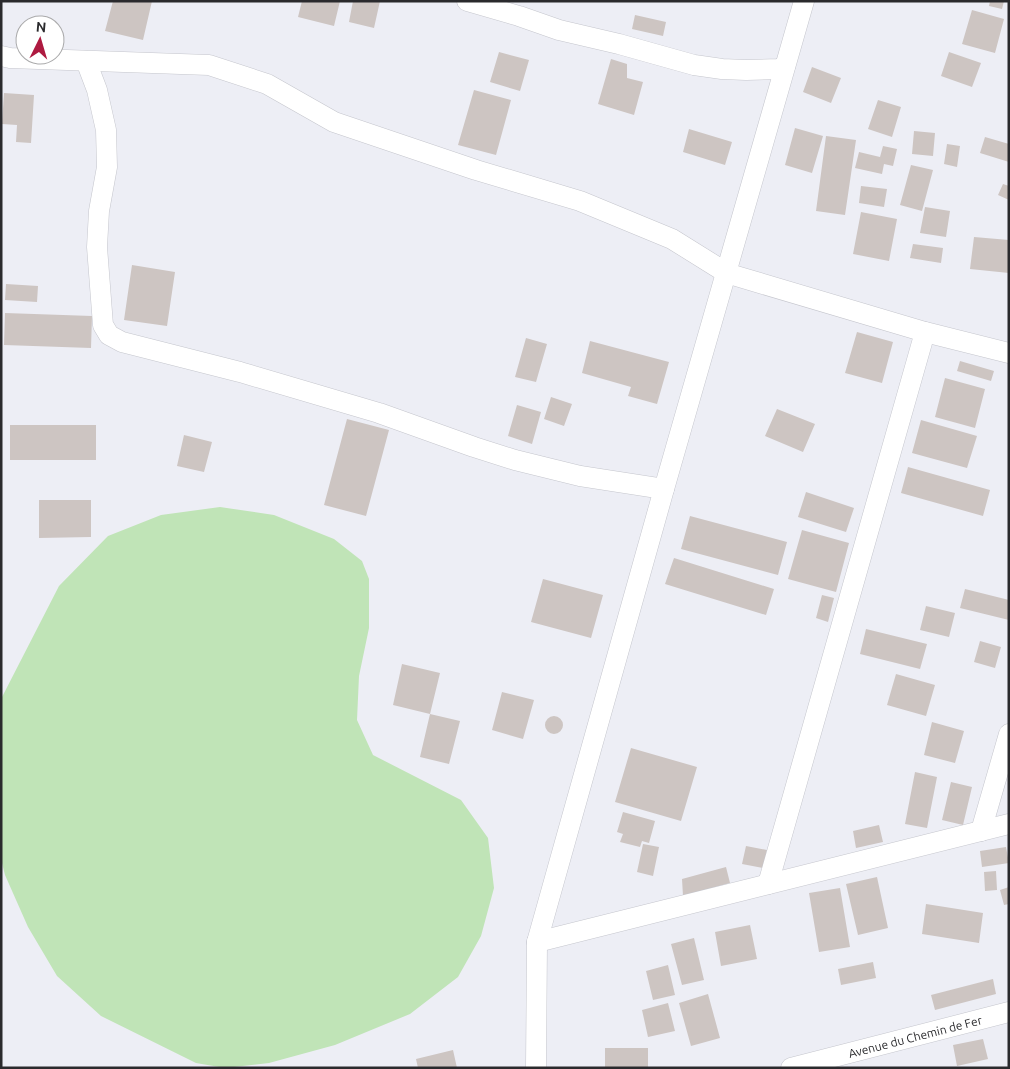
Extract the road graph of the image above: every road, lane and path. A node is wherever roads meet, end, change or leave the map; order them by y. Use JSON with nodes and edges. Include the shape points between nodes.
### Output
{"nodes":[{"id":1,"x":467,"y":1,"type":"edge"},
{"id":2,"x":804,"y":1,"type":"edge"},
{"id":3,"x":1,"y":56,"type":"edge"},
{"id":4,"x":86,"y":60,"type":"junction"},
{"id":5,"x":785,"y":66,"type":"junction"},
{"id":6,"x":726,"y":273,"type":"junction"},
{"id":7,"x":925,"y":332,"type":"junction"},
{"id":8,"x":1009,"y":353,"type":"edge"},
{"id":9,"x":664,"y":490,"type":"junction"},
{"id":10,"x":1009,"y":734,"type":"edge"},
{"id":11,"x":1009,"y":824,"type":"edge"},
{"id":12,"x":982,"y":831,"type":"junction"},
{"id":13,"x":768,"y":884,"type":"junction"},
{"id":14,"x":537,"y":942,"type":"junction"},
{"id":15,"x":1009,"y":1012,"type":"edge"},
{"id":16,"x":536,"y":1068,"type":"edge"},
{"id":17,"x":791,"y":1068,"type":"edge"}],
"edges":[{"from":1,"to":5,"type":"street","via":[[694,66],[746,70]]},
{"from":2,"to":5,"type":"street"},
{"from":3,"to":4,"type":"street"},
{"from":4,"to":6,"type":"street","via":[[209,66],[267,84],[334,122],[580,201],[672,239]]},
{"from":4,"to":9,"type":"street","via":[[106,130],[106,167],[97,247],[103,325],[109,335],[122,342],[240,372],[379,413],[515,460],[580,476]]},
{"from":5,"to":6,"type":"street"},
{"from":6,"to":7,"type":"street"},
{"from":6,"to":9,"type":"street"},
{"from":7,"to":8,"type":"street"},
{"from":7,"to":13,"type":"street"},
{"from":9,"to":14,"type":"street"},
{"from":10,"to":12,"type":"street"},
{"from":11,"to":12,"type":"street"},
{"from":12,"to":13,"type":"street"},
{"from":13,"to":14,"type":"street"},
{"from":14,"to":16,"type":"street"},
{"from":15,"to":17,"type":"street","name":"Avenue du Chemin de Fer"}]}
